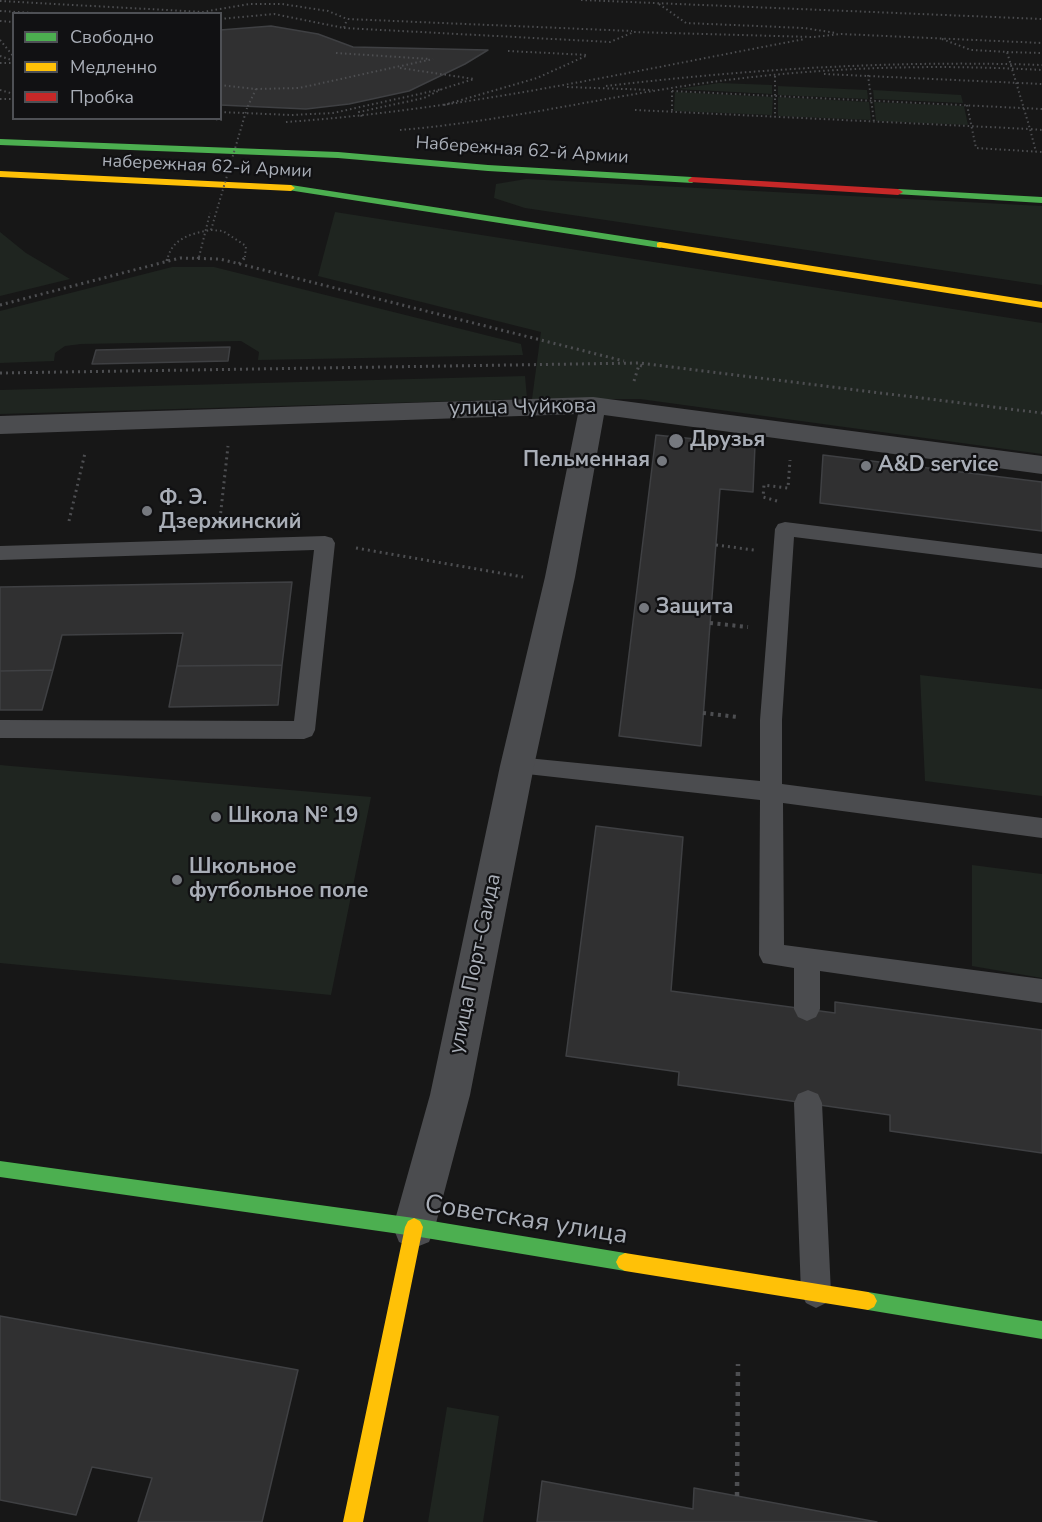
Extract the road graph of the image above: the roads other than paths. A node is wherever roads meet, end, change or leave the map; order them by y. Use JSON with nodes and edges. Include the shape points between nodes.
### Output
{"nodes":[{"id":1,"x":0,"y":142,"type":"edge"},
{"id":2,"x":219,"y":150,"type":"junction"},
{"id":3,"x":338,"y":155,"type":"junction"},
{"id":4,"x":488,"y":168,"type":"junction"},
{"id":5,"x":0,"y":174,"type":"edge"},
{"id":6,"x":453,"y":177,"type":"dead end"},
{"id":7,"x":210,"y":184,"type":"junction"},
{"id":8,"x":306,"y":189,"type":"junction"},
{"id":9,"x":444,"y":200,"type":"dead end"},
{"id":10,"x":1042,"y":200,"type":"edge"},
{"id":11,"x":463,"y":214,"type":"junction"},
{"id":12,"x":1042,"y":305,"type":"edge"},
{"id":13,"x":609,"y":407,"type":"junction"},
{"id":14,"x":0,"y":425,"type":"edge"},
{"id":15,"x":1042,"y":465,"type":"edge"},
{"id":16,"x":0,"y":554,"type":"edge"},
{"id":17,"x":1042,"y":561,"type":"edge"},
{"id":18,"x":0,"y":729,"type":"edge"},
{"id":19,"x":517,"y":766,"type":"junction"},
{"id":20,"x":771,"y":792,"type":"junction"},
{"id":21,"x":1042,"y":828,"type":"edge"},
{"id":22,"x":807,"y":958,"type":"junction"},
{"id":23,"x":1042,"y":991,"type":"edge"},
{"id":24,"x":807,"y":1009,"type":"dead end"},
{"id":25,"x":808,"y":1103,"type":"dead end"},
{"id":26,"x":0,"y":1169,"type":"edge"},
{"id":27,"x":414,"y":1227,"type":"junction"},
{"id":28,"x":816,"y":1293,"type":"junction"},
{"id":29,"x":1042,"y":1330,"type":"edge"},
{"id":30,"x":353,"y":1522,"type":"edge"}],
"edges":[{"from":1,"to":2,"type":"main road","name":"Набережная 62-й Армии"},
{"from":2,"to":3,"type":"main road","name":"Набережная 62-й Армии"},
{"from":2,"to":7,"type":"main road","via":[[257,170]]},
{"from":3,"to":4,"type":"main road","name":"Набережная 62-й Армии"},
{"from":3,"to":8,"type":"main road","via":[[277,172]]},
{"from":4,"to":6,"type":"main road"},
{"from":4,"to":10,"type":"main road","name":"Набережная 62-й Армии"},
{"from":5,"to":7,"type":"main road","name":"набережная 62-й Армии"},
{"from":7,"to":8,"type":"main road","name":"набережная 62-й Армии"},
{"from":8,"to":11,"type":"main road","name":"набережная 62-й Армии"},
{"from":9,"to":11,"type":"main road"},
{"from":11,"to":12,"type":"main road","name":"набережная 62-й Армии"},
{"from":13,"to":14,"type":"street","name":"улица Чуйкова"},
{"from":13,"to":15,"type":"street","name":"улица Чуйкова"},
{"from":13,"to":19,"type":"street","name":"улица Порт-Саида","via":[[560,577]]},
{"from":16,"to":18,"type":"lane","via":[[325,543],[304,730]]},
{"from":17,"to":20,"type":"lane","via":[[785,529],[771,720]]},
{"from":19,"to":20,"type":"lane"},
{"from":19,"to":27,"type":"street","name":"улица Порт-Саида","via":[[450,1095]]},
{"from":20,"to":21,"type":"lane"},
{"from":20,"to":22,"type":"lane","via":[[772,955]]},
{"from":22,"to":23,"type":"lane"},
{"from":22,"to":24,"type":"lane"},
{"from":25,"to":28,"type":"lane"},
{"from":26,"to":27,"type":"main road","name":"Советская улица"},
{"from":27,"to":28,"type":"main road","name":"Советская улица"},
{"from":27,"to":30,"type":"main road","name":"улица Порт-Саида"},
{"from":28,"to":29,"type":"main road","name":"Советская улица"}]}
